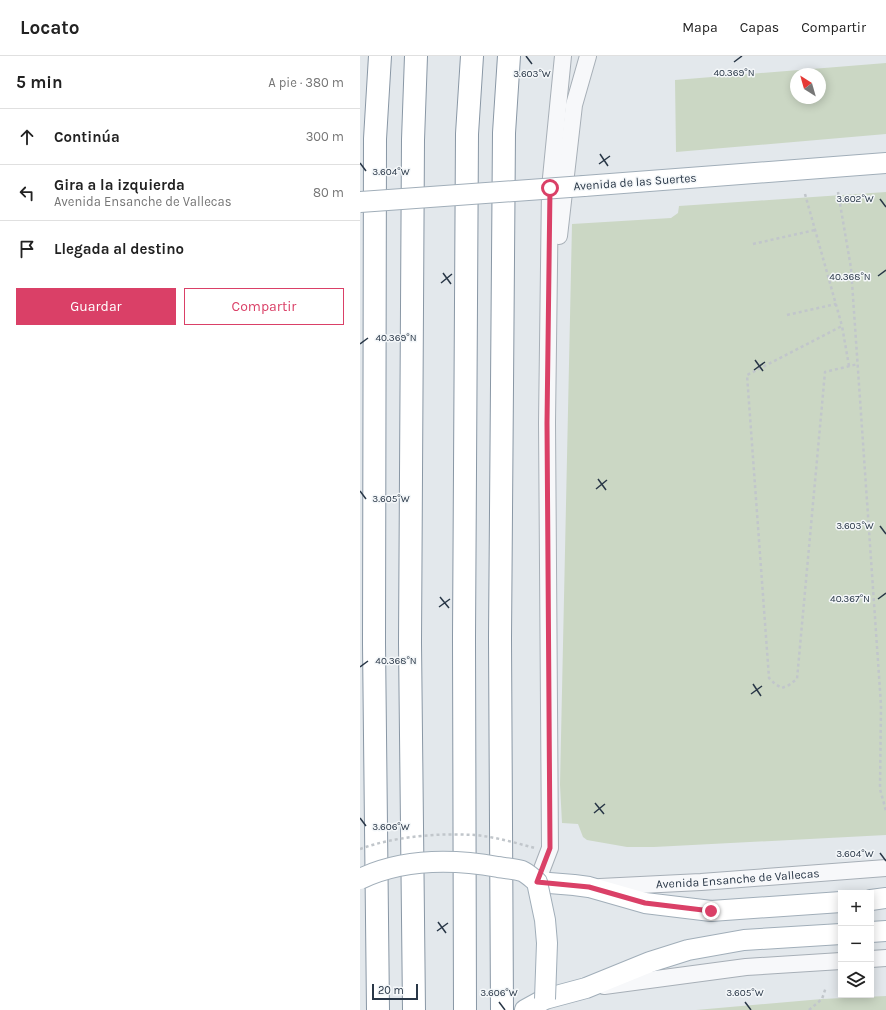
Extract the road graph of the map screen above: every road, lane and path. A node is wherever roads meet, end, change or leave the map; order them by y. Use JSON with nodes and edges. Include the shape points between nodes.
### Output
{"nodes":[{"id":1,"x":380,"y":56,"type":"edge"},
{"id":2,"x":416,"y":56,"type":"edge"},
{"id":3,"x":472,"y":56,"type":"edge"},
{"id":4,"x":509,"y":56,"type":"edge"},
{"id":5,"x":563,"y":56,"type":"edge"},
{"id":6,"x":588,"y":56,"type":"edge"},
{"id":7,"x":886,"y":163,"type":"edge"},
{"id":8,"x":838,"y":192,"type":"dead end"},
{"id":9,"x":805,"y":194,"type":"dead end"},
{"id":10,"x":360,"y":202,"type":"edge"},
{"id":11,"x":815,"y":230,"type":"junction"},
{"id":12,"x":753,"y":244,"type":"dead end"},
{"id":13,"x":836,"y":304,"type":"junction"},
{"id":14,"x":786,"y":315,"type":"dead end"},
{"id":15,"x":842,"y":326,"type":"junction"},
{"id":16,"x":858,"y":364,"type":"junction"},
{"id":17,"x":849,"y":366,"type":"junction"},
{"id":18,"x":547,"y":423,"type":"junction"},
{"id":19,"x":886,"y":811,"type":"edge"},
{"id":20,"x":535,"y":848,"type":"dead end"},
{"id":21,"x":360,"y":849,"type":"edge"},
{"id":22,"x":886,"y":868,"type":"edge"},
{"id":23,"x":360,"y":879,"type":"edge"},
{"id":24,"x":537,"y":882,"type":"junction"},
{"id":25,"x":589,"y":887,"type":"junction"},
{"id":26,"x":886,"y":898,"type":"edge"},
{"id":27,"x":874,"y":900,"type":"edge"},
{"id":28,"x":838,"y":902,"type":"edge"},
{"id":29,"x":886,"y":931,"type":"edge"},
{"id":30,"x":874,"y":932,"type":"edge"},
{"id":31,"x":838,"y":934,"type":"edge"},
{"id":32,"x":886,"y":958,"type":"edge"},
{"id":33,"x":874,"y":959,"type":"edge"},
{"id":34,"x":838,"y":961,"type":"edge"},
{"id":35,"x":826,"y":987,"type":"dead end"},
{"id":36,"x":586,"y":988,"type":"junction"},
{"id":37,"x":546,"y":1004,"type":"edge"},
{"id":38,"x":378,"y":1010,"type":"edge"},
{"id":39,"x":414,"y":1010,"type":"edge"},
{"id":40,"x":465,"y":1010,"type":"edge"},
{"id":41,"x":502,"y":1010,"type":"edge"},
{"id":42,"x":525,"y":1010,"type":"edge"},
{"id":43,"x":809,"y":1010,"type":"edge"}],
"edges":[{"from":1,"to":38,"type":"highway","via":[[375,139],[374,644]]},
{"from":2,"to":39,"type":"highway","via":[[413,140],[410,635]]},
{"from":3,"to":40,"type":"highway","via":[[467,134]]},
{"from":4,"to":41,"type":"highway","via":[[504,133],[500,638]]},
{"from":5,"to":18,"type":"street","via":[[550,188]]},
{"from":6,"to":18,"type":"street","via":[[574,105],[559,229]]},
{"from":7,"to":10,"type":"main road","name":"Avenida de las Suertes","bridge":true},
{"from":8,"to":16,"type":"path","via":[[851,268]]},
{"from":9,"to":11,"type":"path"},
{"from":11,"to":12,"type":"path"},
{"from":11,"to":13,"type":"path"},
{"from":13,"to":14,"type":"path"},
{"from":13,"to":15,"type":"path"},
{"from":15,"to":17,"type":"path"},
{"from":15,"to":17,"type":"path","via":[[747,375],[769,678],[782,688],[797,679],[825,372]]},
{"from":16,"to":17,"type":"path"},
{"from":16,"to":19,"type":"path","via":[[881,705],[880,789]]},
{"from":18,"to":24,"type":"street","via":[[550,848]]},
{"from":20,"to":21,"type":"path","bridge":true,"via":[[476,835],[449,835],[420,836]]},
{"from":22,"to":25,"type":"street","name":"Avenida Ensanche de Vallecas","via":[[701,882]]},
{"from":23,"to":24,"type":"main road","name":"Avenida Ensanche de Vallecas","bridge":true,"via":[[386,869],[437,862],[475,863],[522,872]]},
{"from":24,"to":25,"type":"main road","name":"Avenida Ensanche de Vallecas"},
{"from":24,"to":37,"type":"main road","bridge":true,"via":[[547,943]]},
{"from":25,"to":28,"type":"main road","name":"Avenida Ensanche de Vallecas","via":[[645,903],[711,911]]},
{"from":26,"to":27,"type":"main road"},
{"from":29,"to":30,"type":"main road"},
{"from":31,"to":36,"type":"main road","via":[[744,940],[688,950],[650,962]]},
{"from":32,"to":33,"type":"street"},
{"from":34,"to":36,"type":"street","via":[[746,967]]},
{"from":35,"to":43,"type":"path","via":[[822,999]]},
{"from":36,"to":37,"type":"main road"},
{"from":37,"to":42,"type":"main road"}]}
